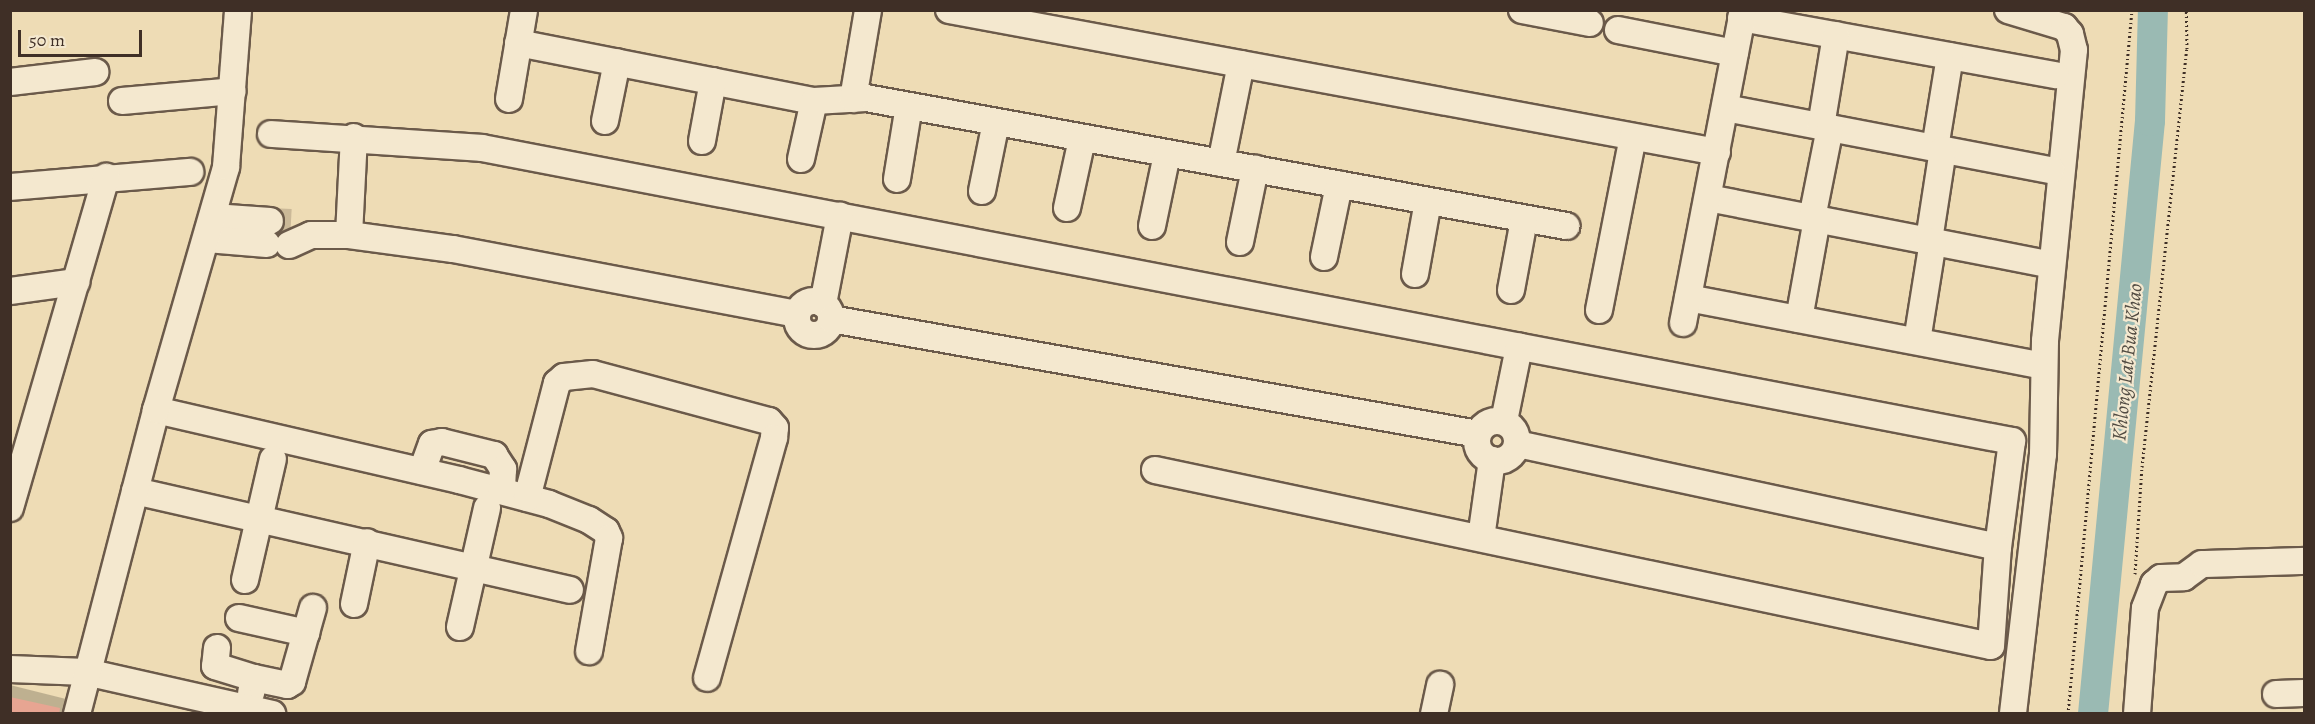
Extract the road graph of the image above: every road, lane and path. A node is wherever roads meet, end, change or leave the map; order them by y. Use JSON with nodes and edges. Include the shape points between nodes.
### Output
{"nodes":[{"id":1,"x":238,"y":10,"type":"edge"},
{"id":2,"x":524,"y":10,"type":"edge"},
{"id":3,"x":868,"y":10,"type":"edge"},
{"id":4,"x":949,"y":10,"type":"edge"},
{"id":5,"x":1522,"y":10,"type":"edge"},
{"id":6,"x":2008,"y":10,"type":"edge"},
{"id":7,"x":2132,"y":10,"type":"edge"},
{"id":8,"x":2186,"y":10,"type":"edge"},
{"id":9,"x":1742,"y":14,"type":"edge"},
{"id":10,"x":1590,"y":23,"type":"dead end"},
{"id":11,"x":1618,"y":30,"type":"dead end"},
{"id":12,"x":1836,"y":36,"type":"junction"},
{"id":13,"x":518,"y":43,"type":"junction"},
{"id":14,"x":1735,"y":53,"type":"junction"},
{"id":15,"x":1950,"y":56,"type":"junction"},
{"id":16,"x":617,"y":62,"type":"junction"},
{"id":17,"x":1241,"y":64,"type":"junction"},
{"id":18,"x":95,"y":72,"type":"dead end"},
{"id":19,"x":2056,"y":75,"type":"dead end"},
{"id":20,"x":713,"y":81,"type":"junction"},
{"id":21,"x":10,"y":82,"type":"edge"},
{"id":22,"x":233,"y":91,"type":"junction"},
{"id":23,"x":509,"y":99,"type":"dead end"},
{"id":24,"x":853,"y":99,"type":"junction"},
{"id":25,"x":122,"y":101,"type":"dead end"},
{"id":26,"x":814,"y":101,"type":"junction"},
{"id":27,"x":909,"y":106,"type":"junction"},
{"id":28,"x":1725,"y":108,"type":"junction"},
{"id":29,"x":605,"y":121,"type":"dead end"},
{"id":30,"x":996,"y":122,"type":"junction"},
{"id":31,"x":1825,"y":127,"type":"junction"},
{"id":32,"x":271,"y":134,"type":"dead end"},
{"id":33,"x":354,"y":137,"type":"junction"},
{"id":34,"x":1633,"y":137,"type":"junction"},
{"id":35,"x":1082,"y":139,"type":"junction"},
{"id":36,"x":702,"y":141,"type":"dead end"},
{"id":37,"x":1939,"y":149,"type":"junction"},
{"id":38,"x":1717,"y":152,"type":"junction"},
{"id":39,"x":1167,"y":153,"type":"junction"},
{"id":40,"x":801,"y":159,"type":"dead end"},
{"id":41,"x":1221,"y":163,"type":"junction"},
{"id":42,"x":1255,"y":169,"type":"junction"},
{"id":43,"x":2051,"y":170,"type":"dead end"},
{"id":44,"x":190,"y":172,"type":"dead end"},
{"id":45,"x":106,"y":177,"type":"junction"},
{"id":46,"x":897,"y":179,"type":"dead end"},
{"id":47,"x":1339,"y":184,"type":"junction"},
{"id":48,"x":10,"y":187,"type":"edge"},
{"id":49,"x":982,"y":191,"type":"dead end"},
{"id":50,"x":1708,"y":198,"type":"junction"},
{"id":51,"x":1428,"y":201,"type":"junction"},
{"id":52,"x":1066,"y":208,"type":"dead end"},
{"id":53,"x":840,"y":216,"type":"junction"},
{"id":54,"x":1815,"y":218,"type":"junction"},
{"id":55,"x":1524,"y":220,"type":"junction"},
{"id":56,"x":1152,"y":226,"type":"dead end"},
{"id":57,"x":1566,"y":226,"type":"dead end"},
{"id":58,"x":210,"y":228,"type":"junction"},
{"id":59,"x":349,"y":235,"type":"junction"},
{"id":60,"x":1931,"y":241,"type":"junction"},
{"id":61,"x":1240,"y":242,"type":"dead end"},
{"id":62,"x":1324,"y":257,"type":"dead end"},
{"id":63,"x":2041,"y":263,"type":"dead end"},
{"id":64,"x":1415,"y":274,"type":"dead end"},
{"id":65,"x":76,"y":282,"type":"junction"},
{"id":66,"x":1512,"y":290,"type":"dead end"},
{"id":67,"x":10,"y":291,"type":"edge"},
{"id":68,"x":1688,"y":298,"type":"junction"},
{"id":69,"x":1599,"y":310,"type":"dead end"},
{"id":70,"x":827,"y":312,"type":"junction"},
{"id":71,"x":1799,"y":319,"type":"junction"},
{"id":72,"x":1683,"y":323,"type":"dead end"},
{"id":73,"x":1917,"y":341,"type":"junction"},
{"id":74,"x":1519,"y":347,"type":"junction"},
{"id":75,"x":2035,"y":364,"type":"dead end"},
{"id":76,"x":156,"y":410,"type":"junction"},
{"id":77,"x":1504,"y":422,"type":"junction"},
{"id":78,"x":1478,"y":434,"type":"junction"},
{"id":79,"x":1517,"y":444,"type":"junction"},
{"id":80,"x":273,"y":459,"type":"dead end"},
{"id":81,"x":1492,"y":460,"type":"junction"},
{"id":82,"x":1155,"y":470,"type":"dead end"},
{"id":83,"x":135,"y":491,"type":"junction"},
{"id":84,"x":527,"y":498,"type":"junction"},
{"id":85,"x":495,"y":500,"type":"junction"},
{"id":86,"x":10,"y":508,"type":"edge"},
{"id":87,"x":258,"y":518,"type":"junction"},
{"id":88,"x":1481,"y":538,"type":"junction"},
{"id":89,"x":366,"y":542,"type":"junction"},
{"id":90,"x":1998,"y":547,"type":"junction"},
{"id":91,"x":2304,"y":561,"type":"edge"},
{"id":92,"x":473,"y":566,"type":"junction"},
{"id":93,"x":245,"y":580,"type":"dead end"},
{"id":94,"x":2134,"y":584,"type":"dead end"},
{"id":95,"x":570,"y":590,"type":"dead end"},
{"id":96,"x":354,"y":604,"type":"dead end"},
{"id":97,"x":239,"y":618,"type":"dead end"},
{"id":98,"x":460,"y":627,"type":"dead end"},
{"id":99,"x":217,"y":648,"type":"dead end"},
{"id":100,"x":589,"y":651,"type":"dead end"},
{"id":101,"x":10,"y":669,"type":"edge"},
{"id":102,"x":86,"y":672,"type":"junction"},
{"id":103,"x":254,"y":678,"type":"junction"},
{"id":104,"x":707,"y":678,"type":"dead end"},
{"id":105,"x":1440,"y":685,"type":"dead end"},
{"id":106,"x":2276,"y":693,"type":"dead end"},
{"id":107,"x":2304,"y":693,"type":"edge"},
{"id":108,"x":260,"y":711,"type":"edge"},
{"id":109,"x":77,"y":714,"type":"edge"},
{"id":110,"x":1434,"y":714,"type":"edge"},
{"id":111,"x":2013,"y":714,"type":"edge"},
{"id":112,"x":2068,"y":714,"type":"edge"},
{"id":113,"x":2138,"y":714,"type":"edge"}],
"edges":[{"from":1,"to":22,"type":"street"},
{"from":2,"to":13,"type":"street"},
{"from":3,"to":24,"type":"street"},
{"from":4,"to":17,"type":"street"},
{"from":5,"to":10,"type":"street"},
{"from":6,"to":111,"type":"street","via":[[2064,27],[2074,50],[2045,340],[2043,454]]},
{"from":7,"to":112,"type":"path"},
{"from":8,"to":94,"type":"path","via":[[2187,48],[2142,467]]},
{"from":9,"to":12,"type":"street"},
{"from":9,"to":14,"type":"street"},
{"from":11,"to":14,"type":"street"},
{"from":12,"to":15,"type":"street"},
{"from":12,"to":31,"type":"street"},
{"from":13,"to":16,"type":"street"},
{"from":13,"to":23,"type":"street"},
{"from":14,"to":28,"type":"street"},
{"from":15,"to":19,"type":"street"},
{"from":15,"to":37,"type":"street"},
{"from":16,"to":20,"type":"street"},
{"from":16,"to":29,"type":"street"},
{"from":17,"to":34,"type":"street"},
{"from":17,"to":41,"type":"street"},
{"from":18,"to":21,"type":"street"},
{"from":20,"to":26,"type":"street"},
{"from":20,"to":36,"type":"street"},
{"from":22,"to":25,"type":"street"},
{"from":22,"to":58,"type":"street","via":[[226,167]]},
{"from":24,"to":26,"type":"street"},
{"from":24,"to":27,"type":"street"},
{"from":26,"to":40,"type":"street"},
{"from":27,"to":30,"type":"street"},
{"from":27,"to":46,"type":"street"},
{"from":28,"to":31,"type":"street"},
{"from":28,"to":38,"type":"street"},
{"from":30,"to":35,"type":"street"},
{"from":30,"to":49,"type":"street"},
{"from":31,"to":37,"type":"street"},
{"from":31,"to":54,"type":"street"},
{"from":32,"to":33,"type":"street"},
{"from":33,"to":53,"type":"street","via":[[482,148]]},
{"from":33,"to":59,"type":"street"},
{"from":34,"to":38,"type":"street"},
{"from":34,"to":69,"type":"street"},
{"from":35,"to":39,"type":"street"},
{"from":35,"to":52,"type":"street"},
{"from":37,"to":43,"type":"street"},
{"from":37,"to":60,"type":"street"},
{"from":38,"to":50,"type":"street"},
{"from":39,"to":41,"type":"street"},
{"from":39,"to":56,"type":"street"},
{"from":41,"to":42,"type":"street"},
{"from":42,"to":47,"type":"street"},
{"from":42,"to":61,"type":"street"},
{"from":44,"to":45,"type":"street"},
{"from":45,"to":48,"type":"street"},
{"from":45,"to":65,"type":"street"},
{"from":47,"to":51,"type":"street"},
{"from":47,"to":62,"type":"street"},
{"from":50,"to":54,"type":"street"},
{"from":50,"to":68,"type":"street"},
{"from":51,"to":55,"type":"street"},
{"from":51,"to":64,"type":"street"},
{"from":53,"to":70,"type":"street"},
{"from":53,"to":74,"type":"street"},
{"from":54,"to":60,"type":"street"},
{"from":54,"to":71,"type":"street"},
{"from":55,"to":57,"type":"street"},
{"from":55,"to":66,"type":"street"},
{"from":58,"to":59,"type":"street"},
{"from":58,"to":76,"type":"street"},
{"from":59,"to":70,"type":"street","via":[[453,249],[797,315],[806,303]]},
{"from":60,"to":63,"type":"street"},
{"from":60,"to":73,"type":"street"},
{"from":65,"to":67,"type":"street"},
{"from":65,"to":86,"type":"street"},
{"from":68,"to":71,"type":"street"},
{"from":68,"to":72,"type":"street"},
{"from":70,"to":78,"type":"street"},
{"from":71,"to":73,"type":"street"},
{"from":73,"to":75,"type":"street"},
{"from":74,"to":77,"type":"street"},
{"from":74,"to":90,"type":"street","via":[[2012,441]]},
{"from":76,"to":83,"type":"street"},
{"from":76,"to":85,"type":"street","via":[[422,471],[432,444],[441,442],[494,455],[503,469]]},
{"from":77,"to":78,"type":"street","via":[[1486,423]]},
{"from":77,"to":79,"type":"street","via":[[1515,431]]},
{"from":78,"to":81,"type":"street","via":[[1481,453]]},
{"from":79,"to":81,"type":"street","via":[[1511,456]]},
{"from":79,"to":90,"type":"street"},
{"from":80,"to":87,"type":"street"},
{"from":81,"to":88,"type":"street"},
{"from":82,"to":88,"type":"street"},
{"from":83,"to":87,"type":"street"},
{"from":83,"to":102,"type":"street"},
{"from":84,"to":85,"type":"street"},
{"from":84,"to":100,"type":"street","via":[[606,531],[609,547]]},
{"from":84,"to":104,"type":"street","via":[[557,384],[564,376],[593,374],[769,421],[775,428],[774,438]]},
{"from":85,"to":92,"type":"street"},
{"from":87,"to":89,"type":"street"},
{"from":87,"to":93,"type":"street"},
{"from":88,"to":90,"type":"street","via":[[1991,646]]},
{"from":89,"to":92,"type":"street"},
{"from":89,"to":96,"type":"street"},
{"from":91,"to":113,"type":"street","via":[[2202,564],[2184,577],[2161,578],[2154,584],[2144,617]]},
{"from":92,"to":95,"type":"street"},
{"from":92,"to":98,"type":"street"},
{"from":97,"to":103,"type":"street","via":[[310,620],[292,682],[287,685]]},
{"from":99,"to":103,"type":"street","via":[[215,666]]},
{"from":101,"to":102,"type":"street"},
{"from":102,"to":108,"type":"street"},
{"from":102,"to":109,"type":"street"},
{"from":103,"to":108,"type":"street"},
{"from":105,"to":110,"type":"street"},
{"from":106,"to":107,"type":"street"}]}
